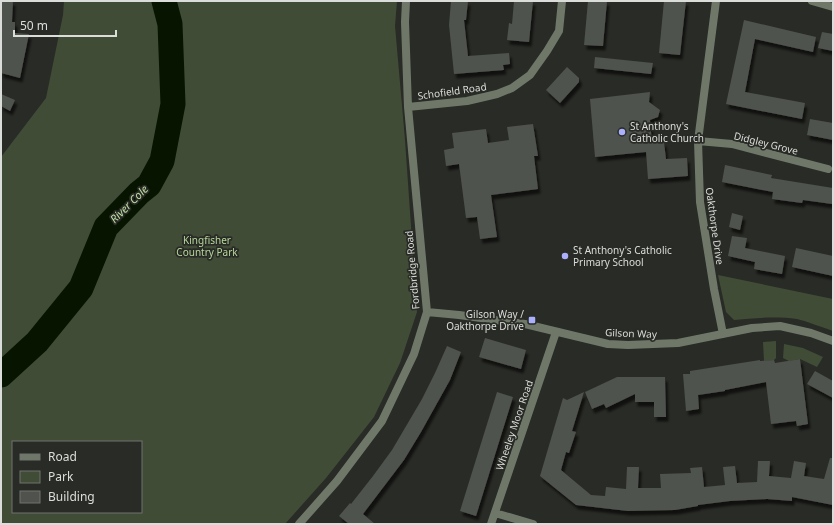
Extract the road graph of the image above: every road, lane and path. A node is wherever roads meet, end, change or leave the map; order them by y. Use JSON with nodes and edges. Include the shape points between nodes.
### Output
{"nodes":[{"id":1,"x":406,"y":1,"type":"edge"},
{"id":2,"x":562,"y":1,"type":"edge"},
{"id":3,"x":716,"y":1,"type":"edge"},
{"id":4,"x":812,"y":1,"type":"edge"},
{"id":5,"x":832,"y":5,"type":"edge"},
{"id":6,"x":408,"y":107,"type":"junction"},
{"id":7,"x":698,"y":140,"type":"junction"},
{"id":8,"x":828,"y":169,"type":"dead end"},
{"id":9,"x":427,"y":312,"type":"junction"},
{"id":10,"x":556,"y":332,"type":"junction"},
{"id":11,"x":723,"y":334,"type":"junction"},
{"id":12,"x":833,"y":341,"type":"edge"},
{"id":13,"x":495,"y":512,"type":"junction"},
{"id":14,"x":299,"y":524,"type":"edge"},
{"id":15,"x":492,"y":524,"type":"edge"},
{"id":16,"x":533,"y":524,"type":"edge"}],
"edges":[{"from":1,"to":6,"type":"street","name":"Fordbridge Road"},
{"from":2,"to":6,"type":"street","name":"Schofield Road","via":[[559,31],[530,75],[518,84],[482,98]]},
{"from":3,"to":7,"type":"street","name":"Oakthorpe Drive"},
{"from":4,"to":5,"type":"street"},
{"from":6,"to":9,"type":"street","name":"Fordbridge Road"},
{"from":7,"to":8,"type":"street","name":"Didgley Grove","via":[[732,144]]},
{"from":7,"to":11,"type":"street","name":"Oakthorpe Drive","via":[[700,202]]},
{"from":9,"to":10,"type":"street","name":"Gilson Way","via":[[525,324]]},
{"from":9,"to":14,"type":"street","name":"Fordbridge Road","via":[[414,354],[382,421],[337,481]]},
{"from":10,"to":11,"type":"street","name":"Gilson Way","via":[[608,344],[628,345],[678,343]]},
{"from":10,"to":13,"type":"street","name":"Wheeley Moor Road"},
{"from":11,"to":12,"type":"street","name":"Gilson Way","via":[[780,326]]},
{"from":13,"to":15,"type":"street","name":"Wheeley Moor Road"},
{"from":13,"to":16,"type":"street"}]}
